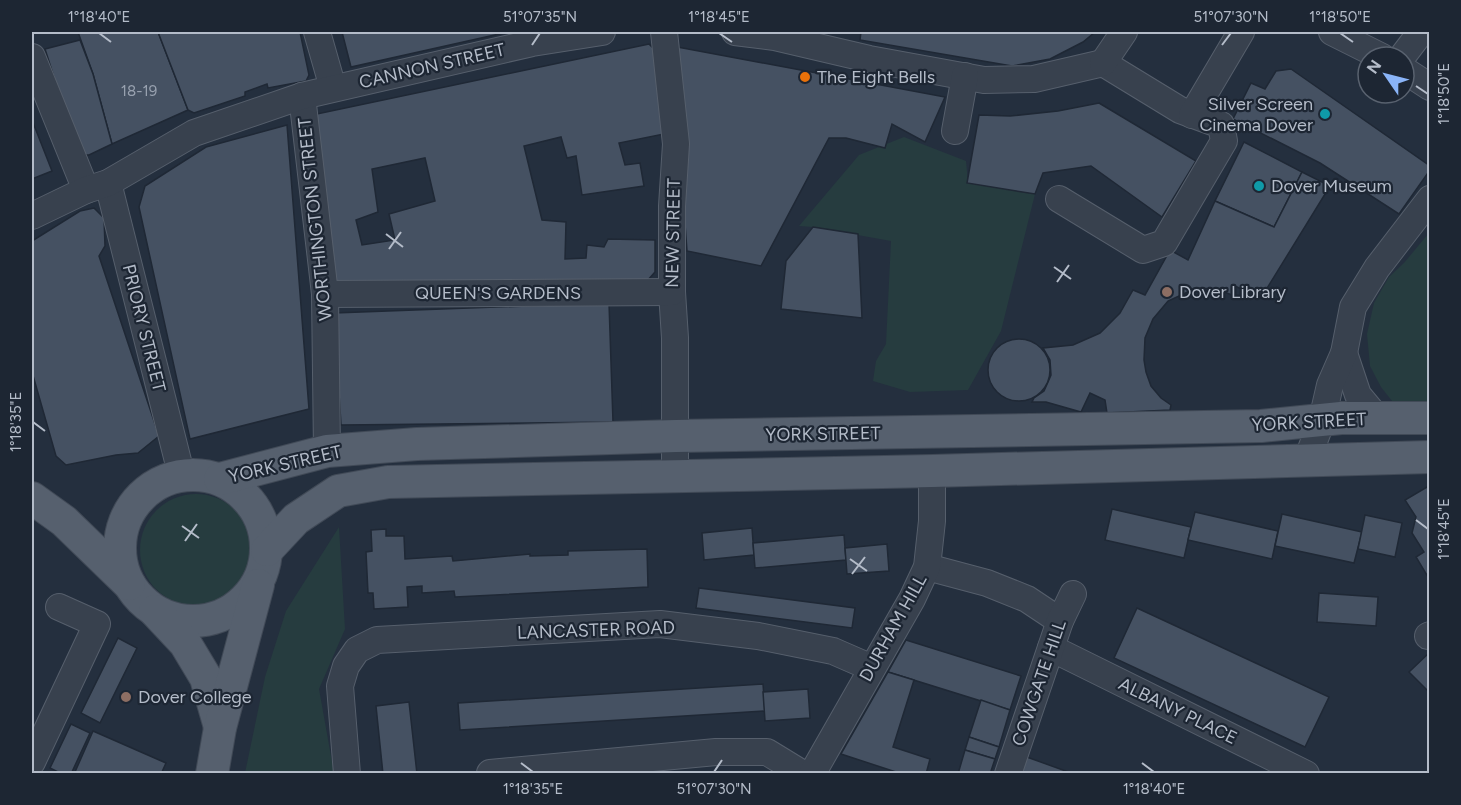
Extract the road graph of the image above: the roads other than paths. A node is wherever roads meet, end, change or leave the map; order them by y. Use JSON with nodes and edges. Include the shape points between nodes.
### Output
{"nodes":[{"id":1,"x":317,"y":32,"type":"edge"},
{"id":2,"x":602,"y":32,"type":"edge"},
{"id":3,"x":735,"y":32,"type":"edge"},
{"id":4,"x":1124,"y":32,"type":"edge"},
{"id":5,"x":1241,"y":32,"type":"edge"},
{"id":6,"x":1332,"y":32,"type":"edge"},
{"id":7,"x":1421,"y":32,"type":"edge"},
{"id":8,"x":665,"y":40,"type":"edge"},
{"id":9,"x":1358,"y":45,"type":"edge"},
{"id":10,"x":1411,"y":45,"type":"edge"},
{"id":11,"x":32,"y":57,"type":"edge"},
{"id":12,"x":1103,"y":63,"type":"junction"},
{"id":13,"x":965,"y":76,"type":"junction"},
{"id":14,"x":1416,"y":78,"type":"edge"},
{"id":15,"x":1430,"y":87,"type":"edge"},
{"id":16,"x":333,"y":88,"type":"junction"},
{"id":17,"x":302,"y":96,"type":"junction"},
{"id":18,"x":1192,"y":115,"type":"junction"},
{"id":19,"x":955,"y":131,"type":"dead end"},
{"id":20,"x":97,"y":187,"type":"junction"},
{"id":21,"x":1059,"y":199,"type":"dead end"},
{"id":22,"x":1430,"y":199,"type":"edge"},
{"id":23,"x":32,"y":216,"type":"edge"},
{"id":24,"x":672,"y":291,"type":"junction"},
{"id":25,"x":325,"y":294,"type":"junction"},
{"id":26,"x":1344,"y":353,"type":"junction"},
{"id":27,"x":1430,"y":418,"type":"edge"},
{"id":28,"x":1378,"y":419,"type":"junction"},
{"id":29,"x":1322,"y":420,"type":"junction"},
{"id":30,"x":676,"y":436,"type":"junction"},
{"id":31,"x":327,"y":451,"type":"junction"},
{"id":32,"x":1430,"y":457,"type":"edge"},
{"id":33,"x":1307,"y":460,"type":"junction"},
{"id":34,"x":932,"y":471,"type":"junction"},
{"id":35,"x":181,"y":473,"type":"junction"},
{"id":36,"x":675,"y":474,"type":"junction"},
{"id":37,"x":220,"y":479,"type":"junction"},
{"id":38,"x":32,"y":498,"type":"edge"},
{"id":39,"x":263,"y":565,"type":"junction"},
{"id":40,"x":927,"y":567,"type":"junction"},
{"id":41,"x":130,"y":585,"type":"junction"},
{"id":42,"x":1073,"y":594,"type":"dead end"},
{"id":43,"x":59,"y":607,"type":"dead end"},
{"id":44,"x":154,"y":610,"type":"junction"},
{"id":45,"x":1060,"y":621,"type":"junction"},
{"id":46,"x":1051,"y":648,"type":"junction"},
{"id":47,"x":872,"y":668,"type":"junction"},
{"id":48,"x":220,"y":728,"type":"junction"},
{"id":49,"x":32,"y":762,"type":"edge"},
{"id":50,"x":490,"y":773,"type":"edge"},
{"id":51,"x":212,"y":774,"type":"edge"},
{"id":52,"x":347,"y":774,"type":"edge"},
{"id":53,"x":804,"y":774,"type":"edge"},
{"id":54,"x":813,"y":774,"type":"edge"},
{"id":55,"x":1008,"y":774,"type":"edge"},
{"id":56,"x":1306,"y":774,"type":"edge"}],
"edges":[{"from":1,"to":16,"type":"street"},
{"from":2,"to":16,"type":"street","name":"CANNON STREET","via":[[532,43]]},
{"from":3,"to":13,"type":"street"},
{"from":4,"to":12,"type":"street"},
{"from":5,"to":18,"type":"street"},
{"from":6,"to":9,"type":"street"},
{"from":7,"to":10,"type":"street"},
{"from":8,"to":24,"type":"street","name":"NEW STREET","via":[[676,144]]},
{"from":11,"to":20,"type":"street","name":"PRIORY STREET"},
{"from":12,"to":13,"type":"street","via":[[1034,79],[984,80]]},
{"from":12,"to":18,"type":"street"},
{"from":13,"to":19,"type":"street"},
{"from":14,"to":15,"type":"street"},
{"from":16,"to":17,"type":"street","name":"CANNON STREET"},
{"from":17,"to":20,"type":"street","name":"CANNON STREET","via":[[194,133]]},
{"from":17,"to":25,"type":"street","name":"WORTHINGTON STREET"},
{"from":18,"to":21,"type":"street","via":[[1221,125],[1224,141],[1164,243],[1143,250]]},
{"from":20,"to":23,"type":"street","name":"CANNON STREET"},
{"from":20,"to":35,"type":"street","name":"PRIORY STREET"},
{"from":22,"to":26,"type":"street","via":[[1360,293],[1353,307]]},
{"from":24,"to":25,"type":"street","name":"QUEEN'S GARDENS"},
{"from":24,"to":30,"type":"street","name":"NEW STREET"},
{"from":25,"to":31,"type":"street","name":"WORTHINGTON STREET"},
{"from":26,"to":28,"type":"street","via":[[1358,395]]},
{"from":26,"to":29,"type":"street","via":[[1330,384]]},
{"from":27,"to":28,"type":"main road","name":"YORK STREET"},
{"from":28,"to":29,"type":"main road","name":"YORK STREET"},
{"from":29,"to":30,"type":"main road","name":"YORK STREET","via":[[1261,426]]},
{"from":29,"to":33,"type":"street"},
{"from":30,"to":31,"type":"main road","name":"YORK STREET","via":[[417,444]]},
{"from":30,"to":36,"type":"street","name":"NEW STREET"},
{"from":31,"to":37,"type":"main road","name":"YORK STREET"},
{"from":32,"to":33,"type":"main road","name":"YORK STREET"},
{"from":33,"to":34,"type":"main road","name":"YORK STREET"},
{"from":34,"to":36,"type":"main road","name":"YORK STREET"},
{"from":34,"to":40,"type":"street","name":"DURHAM HILL"},
{"from":35,"to":37,"type":"main road"},
{"from":35,"to":41,"type":"main road","via":[[143,494],[131,510],[120,547],[122,567]]},
{"from":36,"to":39,"type":"main road","name":"YORK STREET","via":[[388,482],[338,491],[296,519]]},
{"from":37,"to":39,"type":"main road","via":[[247,498],[258,513],[265,531]]},
{"from":38,"to":41,"type":"main road","via":[[64,521]]},
{"from":39,"to":44,"type":"main road","via":[[249,596],[214,619],[173,619]]},
{"from":39,"to":48,"type":"main road"},
{"from":40,"to":45,"type":"street","via":[[987,583],[1027,599]]},
{"from":40,"to":47,"type":"street","name":"DURHAM HILL"},
{"from":41,"to":44,"type":"main road"},
{"from":42,"to":45,"type":"street","name":"COWGATE HILL"},
{"from":43,"to":49,"type":"street","via":[[97,624]]},
{"from":44,"to":48,"type":"main road","via":[[185,643],[206,678]]},
{"from":45,"to":46,"type":"street","name":"COWGATE HILL"},
{"from":46,"to":55,"type":"street","name":"COWGATE HILL"},
{"from":46,"to":56,"type":"street","name":"ALBANY PLACE"},
{"from":47,"to":52,"type":"street","name":"LANCASTER ROAD","via":[[833,651],[758,636],[660,624],[377,640],[357,650],[346,666],[340,686]]},
{"from":47,"to":54,"type":"street","name":"DURHAM HILL"},
{"from":48,"to":51,"type":"main road"},
{"from":50,"to":53,"type":"street","via":[[716,752],[767,752]]}]}
